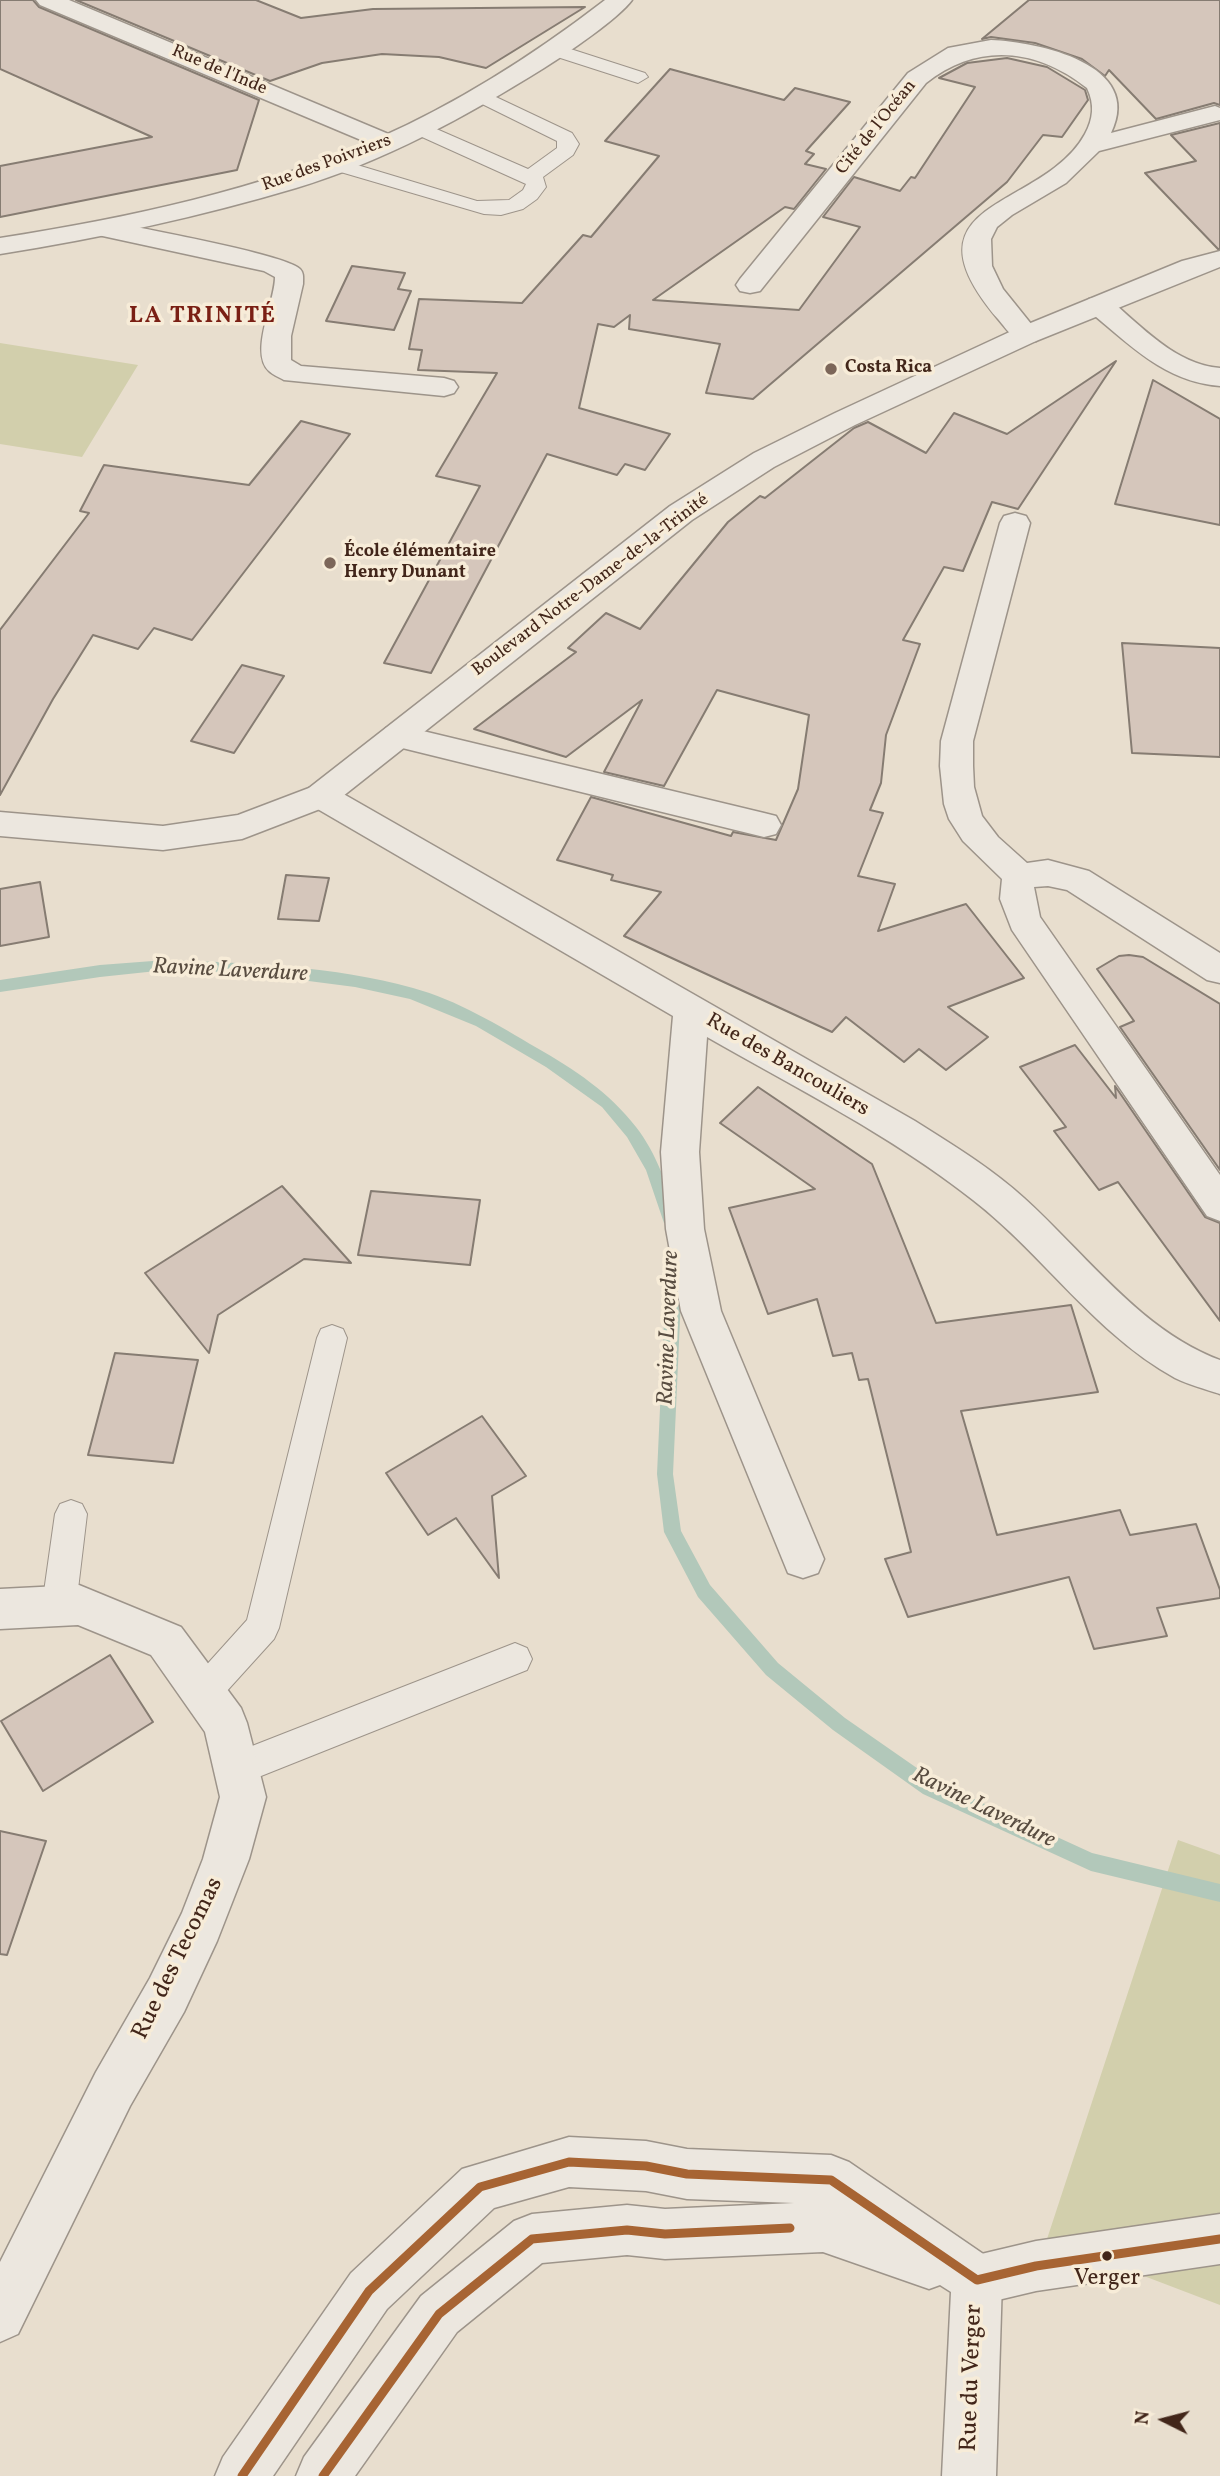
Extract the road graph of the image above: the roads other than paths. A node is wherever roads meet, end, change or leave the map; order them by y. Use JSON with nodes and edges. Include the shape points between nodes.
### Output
{"nodes":[{"id":1,"x":48,"y":0,"type":"edge"},
{"id":2,"x":620,"y":0,"type":"edge"},
{"id":3,"x":555,"y":50,"type":"junction"},
{"id":4,"x":638,"y":77,"type":"dead end"},
{"id":5,"x":480,"y":95,"type":"junction"},
{"id":6,"x":1215,"y":114,"type":"dead end"},
{"id":7,"x":418,"y":128,"type":"junction"},
{"id":8,"x":389,"y":143,"type":"junction"},
{"id":9,"x":1094,"y":145,"type":"junction"},
{"id":10,"x":334,"y":164,"type":"junction"},
{"id":11,"x":530,"y":177,"type":"junction"},
{"id":12,"x":107,"y":229,"type":"junction"},
{"id":13,"x":0,"y":246,"type":"edge"},
{"id":14,"x":1220,"y":259,"type":"edge"},
{"id":15,"x":750,"y":285,"type":"dead end"},
{"id":16,"x":1099,"y":305,"type":"junction"},
{"id":17,"x":1026,"y":335,"type":"junction"},
{"id":18,"x":1220,"y":377,"type":"edge"},
{"id":19,"x":444,"y":387,"type":"dead end"},
{"id":20,"x":1015,"y":523,"type":"dead end"},
{"id":21,"x":398,"y":736,"type":"junction"},
{"id":22,"x":321,"y":796,"type":"junction"},
{"id":23,"x":0,"y":824,"type":"edge"},
{"id":24,"x":764,"y":825,"type":"dead end"},
{"id":25,"x":1020,"y":876,"type":"junction"},
{"id":26,"x":1220,"y":970,"type":"edge"},
{"id":27,"x":691,"y":1010,"type":"junction"},
{"id":28,"x":1220,"y":1205,"type":"edge"},
{"id":29,"x":332,"y":1338,"type":"dead end"},
{"id":30,"x":1220,"y":1377,"type":"edge"},
{"id":31,"x":71,"y":1514,"type":"dead end"},
{"id":32,"x":803,"y":1559,"type":"dead end"},
{"id":33,"x":59,"y":1605,"type":"junction"},
{"id":34,"x":0,"y":1609,"type":"edge"},
{"id":35,"x":516,"y":1659,"type":"dead end"},
{"id":36,"x":204,"y":1692,"type":"junction"},
{"id":37,"x":236,"y":1769,"type":"junction"},
{"id":38,"x":1220,"y":2239,"type":"edge"},
{"id":39,"x":977,"y":2280,"type":"junction"},
{"id":40,"x":0,"y":2316,"type":"edge"},
{"id":41,"x":242,"y":2476,"type":"edge"},
{"id":42,"x":323,"y":2476,"type":"edge"},
{"id":43,"x":969,"y":2476,"type":"edge"}],
"edges":[{"from":1,"to":8,"type":"street","name":"Rue de l'Inde"},
{"from":2,"to":3,"type":"street","name":"Rue des Poivriers"},
{"from":3,"to":4,"type":"lane"},
{"from":3,"to":5,"type":"street","name":"Rue des Poivriers"},
{"from":5,"to":7,"type":"street","name":"Rue des Poivriers"},
{"from":5,"to":11,"type":"lane","via":[[565,137],[566,151]]},
{"from":6,"to":9,"type":"street","name":"Cité de l'Océan"},
{"from":7,"to":8,"type":"street","name":"Rue des Poivriers"},
{"from":7,"to":11,"type":"lane"},
{"from":8,"to":10,"type":"street","name":"Rue des Poivriers"},
{"from":9,"to":15,"type":"street","name":"Cité de l'Océan","via":[[1107,112],[1101,88],[1078,68],[1024,49],[961,50],[916,78]]},
{"from":9,"to":17,"type":"street","name":"Cité de l'Océan","via":[[1038,190],[1003,209],[978,239],[983,280]]},
{"from":10,"to":11,"type":"lane","via":[[492,210],[509,208],[529,197],[536,187]]},
{"from":10,"to":12,"type":"street","name":"Rue des Poivriers","via":[[288,182]]},
{"from":12,"to":13,"type":"street","name":"Rue des Poivriers"},
{"from":12,"to":19,"type":"street","via":[[272,265],[289,273],[290,288],[273,349],[279,365],[294,374]]},
{"from":14,"to":16,"type":"street","name":"Boulevard Notre-Dame-de-la-Trinité"},
{"from":16,"to":17,"type":"street","name":"Boulevard Notre-Dame-de-la-Trinité"},
{"from":16,"to":18,"type":"street","via":[[1178,368],[1196,376]]},
{"from":17,"to":21,"type":"street","name":"Boulevard Notre-Dame-de-la-Trinité","via":[[764,460],[681,513]]},
{"from":20,"to":25,"type":"street","via":[[957,741],[954,777],[963,819],[989,850]]},
{"from":21,"to":22,"type":"street","name":"Boulevard Notre-Dame-de-la-Trinité"},
{"from":21,"to":24,"type":"street"},
{"from":22,"to":23,"type":"street","name":"Boulevard Notre-Dame-de-la-Trinité","via":[[242,827],[163,838]]},
{"from":22,"to":27,"type":"street","name":"Rue des Bancouliers"},
{"from":25,"to":26,"type":"street","via":[[1048,873],[1077,880]]},
{"from":25,"to":28,"type":"street","via":[[1016,899],[1024,921]]},
{"from":27,"to":30,"type":"street","name":"Rue des Bancouliers","via":[[958,1168],[1009,1207],[1141,1334],[1171,1357]]},
{"from":27,"to":32,"type":"street","via":[[680,1152],[684,1229],[701,1311]]},
{"from":29,"to":36,"type":"lane","via":[[262,1628]]},
{"from":31,"to":33,"type":"lane"},
{"from":33,"to":34,"type":"street","name":"Rue des Tecomas"},
{"from":33,"to":36,"type":"street","name":"Rue des Tecomas","via":[[79,1605],[166,1642]]},
{"from":35,"to":37,"type":"lane"},
{"from":36,"to":37,"type":"street","name":"Rue des Tecomas","via":[[225,1723]]},
{"from":37,"to":40,"type":"street","name":"Rue des Tecomas","via":[[243,1797],[201,1925]]},
{"from":38,"to":39,"type":"street","via":[[1036,2266]]},
{"from":39,"to":41,"type":"street","via":[[831,2180],[687,2175],[646,2166],[569,2162],[481,2187],[369,2291]]},
{"from":39,"to":42,"type":"street","via":[[823,2227],[665,2234],[627,2230],[532,2239],[439,2314]]},
{"from":39,"to":43,"type":"street","name":"Rue du Verger"}]}
